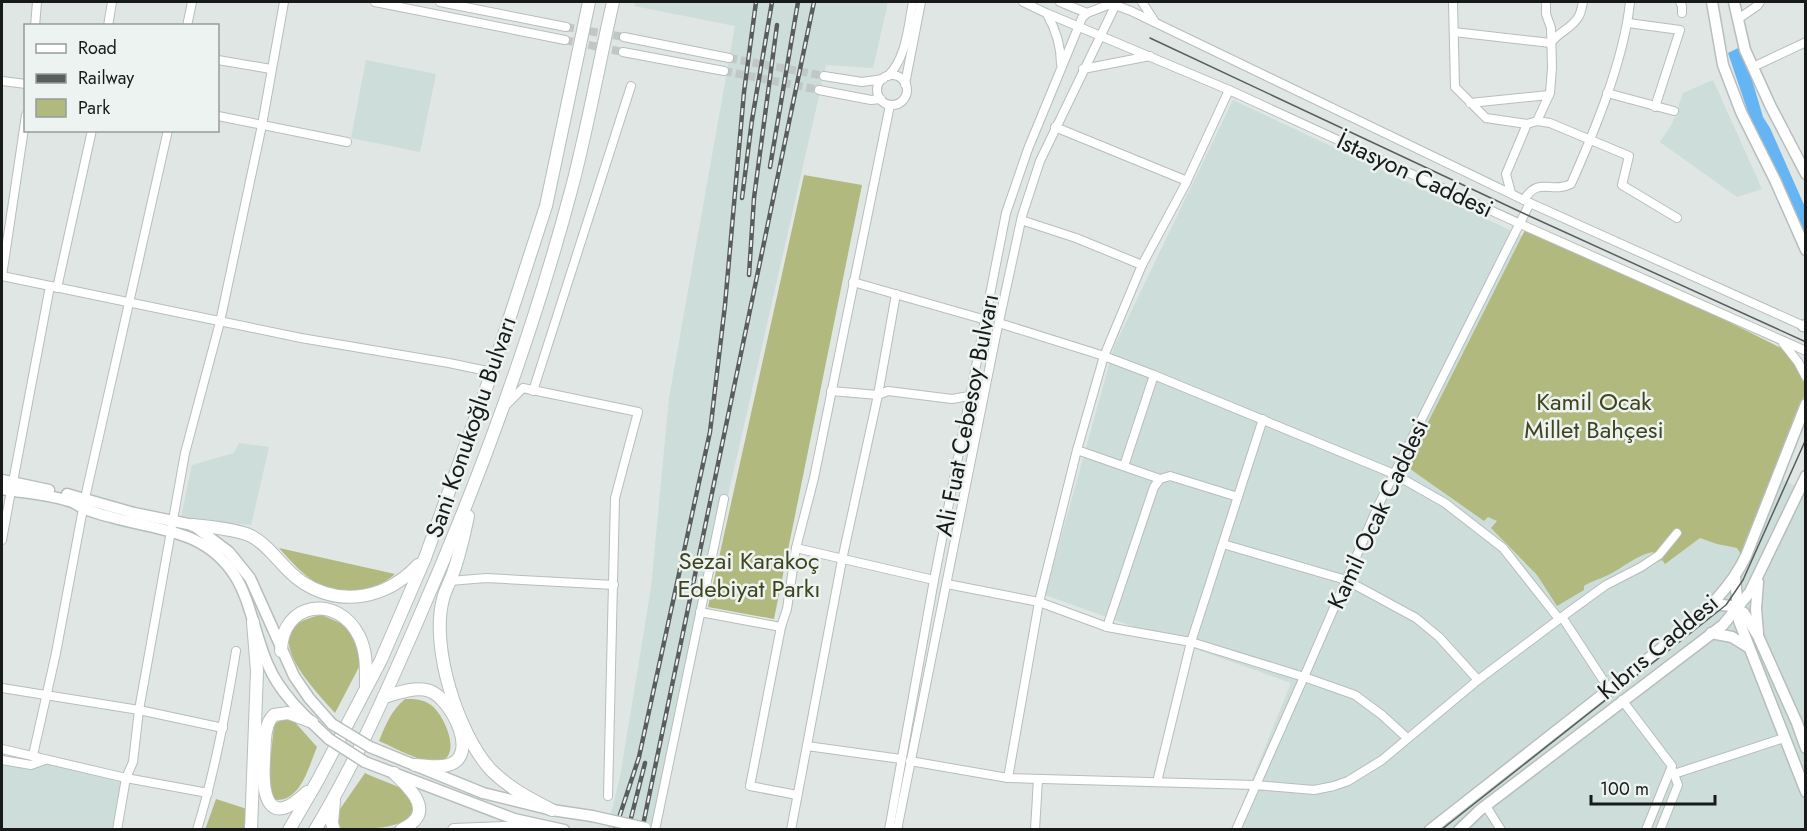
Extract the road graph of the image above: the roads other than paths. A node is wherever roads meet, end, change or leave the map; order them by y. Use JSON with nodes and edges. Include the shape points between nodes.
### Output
{"nodes":[{"id":1,"x":37,"y":2,"type":"edge"},
{"id":2,"x":112,"y":2,"type":"edge"},
{"id":3,"x":192,"y":2,"type":"edge"},
{"id":4,"x":284,"y":2,"type":"edge"},
{"id":5,"x":375,"y":2,"type":"edge"},
{"id":6,"x":440,"y":2,"type":"edge"},
{"id":7,"x":589,"y":2,"type":"edge"},
{"id":8,"x":613,"y":2,"type":"edge"},
{"id":9,"x":913,"y":2,"type":"edge"},
{"id":10,"x":921,"y":2,"type":"edge"},
{"id":11,"x":1023,"y":2,"type":"edge"},
{"id":12,"x":1060,"y":2,"type":"edge"},
{"id":13,"x":1142,"y":2,"type":"edge"},
{"id":14,"x":1453,"y":2,"type":"edge"},
{"id":15,"x":1546,"y":2,"type":"edge"},
{"id":16,"x":1583,"y":2,"type":"edge"},
{"id":17,"x":1630,"y":2,"type":"edge"},
{"id":18,"x":1680,"y":2,"type":"edge"},
{"id":19,"x":1712,"y":2,"type":"edge"},
{"id":20,"x":1734,"y":2,"type":"edge"},
{"id":21,"x":1760,"y":2,"type":"edge"},
{"id":22,"x":1116,"y":3,"type":"edge"},
{"id":23,"x":1046,"y":13,"type":"junction"},
{"id":24,"x":1087,"y":13,"type":"junction"},
{"id":25,"x":1682,"y":13,"type":"dead end"},
{"id":26,"x":1738,"y":19,"type":"junction"},
{"id":27,"x":1628,"y":23,"type":"junction"},
{"id":28,"x":35,"y":24,"type":"edge"},
{"id":29,"x":108,"y":24,"type":"edge"},
{"id":30,"x":187,"y":24,"type":"edge"},
{"id":31,"x":1158,"y":24,"type":"junction"},
{"id":32,"x":566,"y":27,"type":"tunnel mouth"},
{"id":33,"x":1078,"y":27,"type":"junction"},
{"id":34,"x":1454,"y":32,"type":"junction"},
{"id":35,"x":1100,"y":36,"type":"junction"},
{"id":36,"x":624,"y":37,"type":"tunnel mouth"},
{"id":37,"x":565,"y":40,"type":"tunnel mouth"},
{"id":38,"x":1806,"y":42,"type":"edge"},
{"id":39,"x":1551,"y":44,"type":"junction"},
{"id":40,"x":623,"y":52,"type":"tunnel mouth"},
{"id":41,"x":1150,"y":56,"type":"junction"},
{"id":42,"x":729,"y":58,"type":"tunnel mouth"},
{"id":43,"x":219,"y":60,"type":"edge"},
{"id":44,"x":1753,"y":67,"type":"junction"},
{"id":45,"x":1061,"y":68,"type":"junction"},
{"id":46,"x":271,"y":69,"type":"junction"},
{"id":47,"x":1083,"y":69,"type":"junction"},
{"id":48,"x":724,"y":71,"type":"tunnel mouth"},
{"id":49,"x":824,"y":76,"type":"tunnel mouth"},
{"id":50,"x":886,"y":78,"type":"junction"},
{"id":51,"x":2,"y":81,"type":"edge"},
{"id":52,"x":24,"y":84,"type":"edge"},
{"id":53,"x":905,"y":84,"type":"junction"},
{"id":54,"x":631,"y":86,"type":"dead end"},
{"id":55,"x":819,"y":90,"type":"tunnel mouth"},
{"id":56,"x":1229,"y":90,"type":"junction"},
{"id":57,"x":1607,"y":93,"type":"junction"},
{"id":58,"x":1549,"y":95,"type":"junction"},
{"id":59,"x":880,"y":99,"type":"junction"},
{"id":60,"x":1470,"y":103,"type":"junction"},
{"id":61,"x":890,"y":105,"type":"junction"},
{"id":62,"x":1655,"y":107,"type":"junction"},
{"id":63,"x":1674,"y":111,"type":"dead end"},
{"id":64,"x":219,"y":116,"type":"edge"},
{"id":65,"x":1537,"y":121,"type":"junction"},
{"id":66,"x":1527,"y":124,"type":"junction"},
{"id":67,"x":262,"y":125,"type":"junction"},
{"id":68,"x":1055,"y":127,"type":"junction"},
{"id":69,"x":24,"y":128,"type":"edge"},
{"id":70,"x":92,"y":132,"type":"edge"},
{"id":71,"x":168,"y":132,"type":"edge"},
{"id":72,"x":1590,"y":139,"type":"junction"},
{"id":73,"x":347,"y":142,"type":"dead end"},
{"id":74,"x":1806,"y":174,"type":"edge"},
{"id":75,"x":1187,"y":181,"type":"junction"},
{"id":76,"x":1511,"y":193,"type":"junction"},
{"id":77,"x":1527,"y":201,"type":"junction"},
{"id":78,"x":1677,"y":218,"type":"dead end"},
{"id":79,"x":1021,"y":220,"type":"junction"},
{"id":80,"x":1521,"y":224,"type":"junction"},
{"id":81,"x":1806,"y":250,"type":"edge"},
{"id":82,"x":1142,"y":265,"type":"junction"},
{"id":83,"x":2,"y":276,"type":"edge"},
{"id":84,"x":853,"y":282,"type":"junction"},
{"id":85,"x":54,"y":287,"type":"junction"},
{"id":86,"x":896,"y":294,"type":"junction"},
{"id":87,"x":128,"y":303,"type":"junction"},
{"id":88,"x":987,"y":320,"type":"junction"},
{"id":89,"x":220,"y":322,"type":"junction"},
{"id":90,"x":999,"y":323,"type":"junction"},
{"id":91,"x":1805,"y":326,"type":"edge"},
{"id":92,"x":1783,"y":342,"type":"junction"},
{"id":93,"x":1806,"y":351,"type":"edge"},
{"id":94,"x":1104,"y":356,"type":"junction"},
{"id":95,"x":492,"y":372,"type":"junction"},
{"id":96,"x":1154,"y":375,"type":"junction"},
{"id":97,"x":1806,"y":377,"type":"edge"},
{"id":98,"x":533,"y":391,"type":"junction"},
{"id":99,"x":831,"y":391,"type":"junction"},
{"id":100,"x":878,"y":394,"type":"junction"},
{"id":101,"x":969,"y":396,"type":"junction"},
{"id":102,"x":1806,"y":404,"type":"edge"},
{"id":103,"x":503,"y":408,"type":"junction"},
{"id":104,"x":1263,"y":419,"type":"junction"},
{"id":105,"x":1077,"y":450,"type":"junction"},
{"id":106,"x":1124,"y":466,"type":"junction"},
{"id":107,"x":1394,"y":474,"type":"junction"},
{"id":108,"x":1806,"y":476,"type":"edge"},
{"id":109,"x":1160,"y":479,"type":"junction"},
{"id":110,"x":475,"y":484,"type":"junction"},
{"id":111,"x":7,"y":485,"type":"edge"},
{"id":112,"x":1238,"y":497,"type":"junction"},
{"id":113,"x":1801,"y":498,"type":"edge"},
{"id":114,"x":724,"y":499,"type":"dead end"},
{"id":115,"x":84,"y":503,"type":"junction"},
{"id":116,"x":193,"y":525,"type":"junction"},
{"id":117,"x":172,"y":526,"type":"junction"},
{"id":118,"x":1677,"y":533,"type":"dead end"},
{"id":119,"x":2,"y":540,"type":"edge"},
{"id":120,"x":1223,"y":544,"type":"junction"},
{"id":121,"x":796,"y":548,"type":"junction"},
{"id":122,"x":425,"y":558,"type":"junction"},
{"id":123,"x":842,"y":560,"type":"junction"},
{"id":124,"x":1760,"y":569,"type":"junction"},
{"id":125,"x":1736,"y":577,"type":"junction"},
{"id":126,"x":450,"y":580,"type":"junction"},
{"id":127,"x":934,"y":580,"type":"junction"},
{"id":128,"x":1346,"y":580,"type":"junction"},
{"id":129,"x":947,"y":584,"type":"junction"},
{"id":130,"x":614,"y":585,"type":"junction"},
{"id":131,"x":1039,"y":602,"type":"junction"},
{"id":132,"x":1713,"y":604,"type":"junction"},
{"id":133,"x":1737,"y":609,"type":"junction"},
{"id":134,"x":700,"y":612,"type":"junction"},
{"id":135,"x":1560,"y":618,"type":"junction"},
{"id":136,"x":253,"y":622,"type":"junction"},
{"id":137,"x":781,"y":627,"type":"junction"},
{"id":138,"x":1107,"y":627,"type":"junction"},
{"id":139,"x":1712,"y":633,"type":"junction"},
{"id":140,"x":1758,"y":636,"type":"junction"},
{"id":141,"x":1191,"y":642,"type":"junction"},
{"id":142,"x":1748,"y":647,"type":"junction"},
{"id":143,"x":236,"y":651,"type":"dead end"},
{"id":144,"x":282,"y":651,"type":"junction"},
{"id":145,"x":1304,"y":677,"type":"junction"},
{"id":146,"x":1478,"y":680,"type":"junction"},
{"id":147,"x":2,"y":688,"type":"edge"},
{"id":148,"x":1609,"y":689,"type":"junction"},
{"id":149,"x":365,"y":690,"type":"junction"},
{"id":150,"x":46,"y":695,"type":"junction"},
{"id":151,"x":384,"y":697,"type":"junction"},
{"id":152,"x":1622,"y":700,"type":"junction"},
{"id":153,"x":139,"y":710,"type":"junction"},
{"id":154,"x":312,"y":722,"type":"junction"},
{"id":155,"x":1801,"y":722,"type":"edge"},
{"id":156,"x":224,"y":728,"type":"junction"},
{"id":157,"x":1407,"y":738,"type":"junction"},
{"id":158,"x":1784,"y":738,"type":"junction"},
{"id":159,"x":807,"y":746,"type":"junction"},
{"id":160,"x":1806,"y":748,"type":"edge"},
{"id":161,"x":2,"y":749,"type":"edge"},
{"id":162,"x":33,"y":755,"type":"junction"},
{"id":163,"x":2,"y":760,"type":"edge"},
{"id":164,"x":45,"y":760,"type":"junction"},
{"id":165,"x":906,"y":760,"type":"junction"},
{"id":166,"x":415,"y":765,"type":"junction"},
{"id":167,"x":1671,"y":772,"type":"junction"},
{"id":168,"x":394,"y":773,"type":"junction"},
{"id":169,"x":126,"y":778,"type":"junction"},
{"id":170,"x":1008,"y":778,"type":"junction"},
{"id":171,"x":1038,"y":779,"type":"junction"},
{"id":172,"x":318,"y":780,"type":"junction"},
{"id":173,"x":1157,"y":782,"type":"junction"},
{"id":174,"x":1254,"y":785,"type":"junction"},
{"id":175,"x":1806,"y":792,"type":"edge"},
{"id":176,"x":208,"y":793,"type":"junction"},
{"id":177,"x":797,"y":795,"type":"junction"},
{"id":178,"x":608,"y":796,"type":"dead end"},
{"id":179,"x":334,"y":799,"type":"junction"},
{"id":180,"x":1486,"y":806,"type":"junction"},
{"id":181,"x":552,"y":810,"type":"junction"},
{"id":182,"x":480,"y":829,"type":"edge"},
{"id":183,"x":650,"y":829,"type":"edge"},
{"id":184,"x":117,"y":830,"type":"edge"},
{"id":185,"x":197,"y":830,"type":"edge"},
{"id":186,"x":251,"y":830,"type":"edge"},
{"id":187,"x":290,"y":830,"type":"edge"},
{"id":188,"x":315,"y":830,"type":"edge"},
{"id":189,"x":334,"y":830,"type":"edge"},
{"id":190,"x":401,"y":830,"type":"edge"},
{"id":191,"x":454,"y":830,"type":"edge"},
{"id":192,"x":549,"y":830,"type":"edge"},
{"id":193,"x":564,"y":830,"type":"edge"},
{"id":194,"x":791,"y":830,"type":"edge"},
{"id":195,"x":889,"y":830,"type":"edge"},
{"id":196,"x":897,"y":830,"type":"edge"},
{"id":197,"x":1035,"y":830,"type":"edge"},
{"id":198,"x":1236,"y":830,"type":"edge"},
{"id":199,"x":1430,"y":830,"type":"edge"},
{"id":200,"x":1459,"y":830,"type":"edge"},
{"id":201,"x":1501,"y":830,"type":"edge"},
{"id":202,"x":1646,"y":830,"type":"edge"},
{"id":203,"x":1660,"y":830,"type":"edge"}],
"edges":[{"from":1,"to":28,"type":"street"},
{"from":2,"to":29,"type":"street"},
{"from":3,"to":30,"type":"street"},
{"from":4,"to":46,"type":"street"},
{"from":5,"to":37,"type":"street"},
{"from":6,"to":32,"type":"street"},
{"from":7,"to":95,"type":"highway","name":"Sani Konukoğlu Bulvarı","via":[[546,206]]},
{"from":8,"to":103,"type":"highway","name":"Sani Konukoğlu Bulvarı","via":[[572,186],[535,316]]},
{"from":9,"to":50,"type":"street","via":[[901,58]]},
{"from":10,"to":53,"type":"street"},
{"from":11,"to":23,"type":"street","name":"İstasyon Caddesi"},
{"from":12,"to":24,"type":"street"},
{"from":13,"to":31,"type":"street"},
{"from":14,"to":34,"type":"street"},
{"from":15,"to":39,"type":"street"},
{"from":16,"to":39,"type":"street","via":[[1579,16]]},
{"from":17,"to":27,"type":"street"},
{"from":18,"to":25,"type":"street"},
{"from":19,"to":81,"type":"main road","via":[[1723,65]]},
{"from":20,"to":26,"type":"main road"},
{"from":21,"to":26,"type":"street"},
{"from":22,"to":24,"type":"street"},
{"from":22,"to":31,"type":"street","name":"İstasyon Caddesi"},
{"from":22,"to":35,"type":"street"},
{"from":23,"to":33,"type":"street","name":"İstasyon Caddesi"},
{"from":23,"to":45,"type":"street","via":[[1060,43]]},
{"from":24,"to":33,"type":"street","name":"Ali Fuat Cebesoy Bulvarı"},
{"from":26,"to":44,"type":"main road"},
{"from":27,"to":57,"type":"street"},
{"from":27,"to":62,"type":"street","via":[[1680,30]]},
{"from":31,"to":76,"type":"street","name":"İstasyon Caddesi"},
{"from":33,"to":35,"type":"street","name":"İstasyon Caddesi"},
{"from":33,"to":45,"type":"street","name":"Ali Fuat Cebesoy Bulvarı"},
{"from":34,"to":39,"type":"street"},
{"from":34,"to":60,"type":"street","via":[[1455,87]]},
{"from":35,"to":41,"type":"street","name":"İstasyon Caddesi"},
{"from":35,"to":47,"type":"street"},
{"from":36,"to":42,"type":"street"},
{"from":38,"to":44,"type":"street"},
{"from":39,"to":58,"type":"street"},
{"from":40,"to":48,"type":"street"},
{"from":41,"to":47,"type":"street"},
{"from":41,"to":56,"type":"street","name":"İstasyon Caddesi"},
{"from":43,"to":46,"type":"street"},
{"from":44,"to":74,"type":"main road"},
{"from":45,"to":88,"type":"street","name":"Ali Fuat Cebesoy Bulvarı","via":[[1006,213]]},
{"from":46,"to":67,"type":"street"},
{"from":47,"to":68,"type":"street"},
{"from":49,"to":50,"type":"street","via":[[862,82]]},
{"from":50,"to":53,"type":"street","via":[[898,77]]},
{"from":50,"to":59,"type":"street","via":[[878,90]]},
{"from":51,"to":52,"type":"street"},
{"from":53,"to":61,"type":"street","via":[[905,98]]},
{"from":54,"to":98,"type":"street"},
{"from":55,"to":59,"type":"street"},
{"from":56,"to":75,"type":"street"},
{"from":56,"to":80,"type":"street","name":"İstasyon Caddesi"},
{"from":57,"to":62,"type":"street"},
{"from":57,"to":72,"type":"street"},
{"from":58,"to":60,"type":"street"},
{"from":58,"to":65,"type":"street"},
{"from":59,"to":61,"type":"street"},
{"from":60,"to":66,"type":"street","via":[[1486,118]]},
{"from":61,"to":84,"type":"street"},
{"from":62,"to":63,"type":"street"},
{"from":64,"to":67,"type":"street"},
{"from":65,"to":66,"type":"street"},
{"from":65,"to":72,"type":"street"},
{"from":66,"to":76,"type":"street","via":[[1506,174]]},
{"from":67,"to":73,"type":"street"},
{"from":67,"to":89,"type":"street"},
{"from":68,"to":75,"type":"street"},
{"from":68,"to":79,"type":"street"},
{"from":69,"to":83,"type":"street"},
{"from":70,"to":85,"type":"street"},
{"from":71,"to":87,"type":"street"},
{"from":72,"to":77,"type":"street","via":[[1571,184],[1538,187],[1529,191]]},
{"from":72,"to":78,"type":"street","via":[[1629,156],[1622,185]]},
{"from":75,"to":82,"type":"street"},
{"from":76,"to":77,"type":"street","name":"İstasyon Caddesi"},
{"from":77,"to":80,"type":"street","name":"Kamil Ocak Caddesi"},
{"from":77,"to":91,"type":"street","name":"İstasyon Caddesi"},
{"from":79,"to":82,"type":"street"},
{"from":79,"to":90,"type":"street"},
{"from":80,"to":92,"type":"street","name":"İstasyon Caddesi"},
{"from":80,"to":107,"type":"street","name":"Kamil Ocak Caddesi"},
{"from":82,"to":94,"type":"street"},
{"from":83,"to":85,"type":"street"},
{"from":84,"to":86,"type":"street"},
{"from":84,"to":99,"type":"street"},
{"from":85,"to":87,"type":"street"},
{"from":85,"to":111,"type":"street"},
{"from":86,"to":88,"type":"street"},
{"from":86,"to":100,"type":"street"},
{"from":87,"to":89,"type":"street"},
{"from":87,"to":115,"type":"street"},
{"from":88,"to":101,"type":"street","name":"Ali Fuat Cebesoy Bulvarı"},
{"from":89,"to":95,"type":"street"},
{"from":89,"to":117,"type":"street","via":[[185,453]]},
{"from":90,"to":94,"type":"street"},
{"from":90,"to":129,"type":"street"},
{"from":92,"to":93,"type":"street","name":"İstasyon Caddesi"},
{"from":92,"to":97,"type":"street"},
{"from":94,"to":96,"type":"street"},
{"from":94,"to":105,"type":"street"},
{"from":95,"to":122,"type":"highway","name":"Sani Konukoğlu Bulvarı"},
{"from":96,"to":104,"type":"street"},
{"from":96,"to":106,"type":"street"},
{"from":98,"to":103,"type":"street","via":[[523,388]]},
{"from":98,"to":130,"type":"street","via":[[638,412],[615,498]]},
{"from":99,"to":100,"type":"street"},
{"from":99,"to":121,"type":"street"},
{"from":100,"to":101,"type":"street","via":[[888,391],[952,399]]},
{"from":100,"to":123,"type":"street"},
{"from":101,"to":127,"type":"street","name":"Ali Fuat Cebesoy Bulvarı"},
{"from":102,"to":125,"type":"main road","name":"Kıbrıs Caddesi"},
{"from":103,"to":110,"type":"highway","name":"Sani Konukoğlu Bulvarı"},
{"from":104,"to":107,"type":"street"},
{"from":104,"to":112,"type":"street"},
{"from":105,"to":106,"type":"street"},
{"from":105,"to":131,"type":"street"},
{"from":106,"to":109,"type":"street"},
{"from":107,"to":128,"type":"street","name":"Kamil Ocak Caddesi"},
{"from":107,"to":135,"type":"street","via":[[1445,503],[1503,548]]},
{"from":108,"to":113,"type":"main road"},
{"from":109,"to":112,"type":"street","via":[[1170,476]]},
{"from":109,"to":138,"type":"street"},
{"from":110,"to":126,"type":"highway"},
{"from":110,"to":151,"type":"highway","name":"Sani Konukoğlu Bulvarı"},
{"from":111,"to":115,"type":"main road"},
{"from":111,"to":119,"type":"street"},
{"from":112,"to":120,"type":"street"},
{"from":113,"to":124,"type":"main road"},
{"from":114,"to":134,"type":"street"},
{"from":115,"to":117,"type":"main road"},
{"from":115,"to":150,"type":"street"},
{"from":116,"to":117,"type":"main road"},
{"from":116,"to":122,"type":"highway","via":[[249,535],[264,544],[302,582],[342,597],[362,597],[404,580]]},
{"from":116,"to":144,"type":"main road","via":[[229,552],[250,578]]},
{"from":117,"to":136,"type":"main road","via":[[225,562],[236,578]]},
{"from":117,"to":153,"type":"street"},
{"from":118,"to":135,"type":"street","via":[[1659,555],[1606,585]]},
{"from":120,"to":128,"type":"street"},
{"from":120,"to":141,"type":"street"},
{"from":121,"to":123,"type":"street"},
{"from":121,"to":137,"type":"street"},
{"from":122,"to":149,"type":"highway","name":"Sani Konukoğlu Bulvarı"},
{"from":123,"to":127,"type":"street"},
{"from":123,"to":159,"type":"street"},
{"from":124,"to":133,"type":"main road"},
{"from":124,"to":140,"type":"main road","via":[[1756,596]]},
{"from":125,"to":132,"type":"main road","name":"Kıbrıs Caddesi"},
{"from":125,"to":133,"type":"main road"},
{"from":126,"to":130,"type":"street","via":[[486,578]]},
{"from":126,"to":181,"type":"highway","via":[[438,637],[444,674],[471,742],[491,769],[515,791]]},
{"from":127,"to":165,"type":"street","name":"Ali Fuat Cebesoy Bulvarı"},
{"from":128,"to":145,"type":"street","name":"Kamil Ocak Caddesi"},
{"from":128,"to":146,"type":"street","via":[[1416,618],[1440,637]]},
{"from":129,"to":131,"type":"street"},
{"from":129,"to":165,"type":"street"},
{"from":130,"to":178,"type":"street"},
{"from":131,"to":138,"type":"street"},
{"from":131,"to":170,"type":"street"},
{"from":132,"to":133,"type":"main road"},
{"from":132,"to":148,"type":"main road","name":"Kıbrıs Caddesi"},
{"from":133,"to":139,"type":"main road"},
{"from":133,"to":140,"type":"main road","via":[[1744,613]]},
{"from":133,"to":142,"type":"main road"},
{"from":134,"to":137,"type":"street"},
{"from":134,"to":183,"type":"street"},
{"from":135,"to":146,"type":"street"},
{"from":135,"to":148,"type":"street"},
{"from":136,"to":154,"type":"main road","via":[[268,666]]},
{"from":136,"to":186,"type":"highway","via":[[257,671]]},
{"from":137,"to":177,"type":"street","via":[[750,786]]},
{"from":138,"to":141,"type":"street"},
{"from":139,"to":142,"type":"main road","via":[[1732,637]]},
{"from":139,"to":152,"type":"main road"},
{"from":140,"to":155,"type":"main road"},
{"from":141,"to":145,"type":"street"},
{"from":141,"to":173,"type":"street"},
{"from":142,"to":158,"type":"main road"},
{"from":143,"to":156,"type":"street"},
{"from":144,"to":149,"type":"highway","via":[[286,628],[298,614],[318,608],[341,615],[352,625],[363,647]]},
{"from":144,"to":166,"type":"main road","bridge":true,"via":[[309,698],[332,724],[370,747]]},
{"from":145,"to":157,"type":"street","via":[[1354,695]]},
{"from":145,"to":174,"type":"street","name":"Kamil Ocak Caddesi"},
{"from":146,"to":157,"type":"street"},
{"from":147,"to":150,"type":"street"},
{"from":148,"to":199,"type":"main road","name":"Kıbrıs Caddesi"},
{"from":149,"to":172,"type":"highway","name":"Sani Konukoğlu Bulvarı"},
{"from":150,"to":153,"type":"street"},
{"from":150,"to":162,"type":"street"},
{"from":151,"to":166,"type":"highway","via":[[414,689],[430,691],[443,700],[461,732],[463,749],[454,762]]},
{"from":151,"to":179,"type":"highway","name":"Sani Konukoğlu Bulvarı"},
{"from":152,"to":167,"type":"street"},
{"from":152,"to":180,"type":"main road"},
{"from":153,"to":156,"type":"street"},
{"from":153,"to":169,"type":"street","via":[[133,762]]},
{"from":154,"to":168,"type":"main road","bridge":true,"via":[[365,762]]},
{"from":154,"to":172,"type":"highway","via":[[288,713],[270,719],[265,741],[266,799],[274,807],[291,806]]},
{"from":155,"to":160,"type":"main road"},
{"from":156,"to":176,"type":"street"},
{"from":157,"to":174,"type":"street","via":[[1348,782],[1314,790]]},
{"from":158,"to":167,"type":"street"},
{"from":158,"to":175,"type":"main road"},
{"from":159,"to":165,"type":"street"},
{"from":159,"to":177,"type":"street"},
{"from":161,"to":162,"type":"street"},
{"from":162,"to":164,"type":"street"},
{"from":163,"to":164,"type":"street","via":[[31,765]]},
{"from":164,"to":169,"type":"street"},
{"from":165,"to":170,"type":"street"},
{"from":165,"to":195,"type":"street","name":"Ali Fuat Cebesoy Bulvarı"},
{"from":165,"to":196,"type":"street"},
{"from":166,"to":181,"type":"main road","via":[[483,793]]},
{"from":167,"to":202,"type":"street"},
{"from":167,"to":203,"type":"street","via":[[1678,785]]},
{"from":168,"to":190,"type":"highway","via":[[419,803],[415,820]]},
{"from":168,"to":193,"type":"main road","via":[[514,819]]},
{"from":169,"to":176,"type":"street"},
{"from":169,"to":184,"type":"street"},
{"from":170,"to":171,"type":"street"},
{"from":171,"to":173,"type":"street"},
{"from":171,"to":197,"type":"street"},
{"from":172,"to":187,"type":"highway","name":"Sani Konukoğlu Bulvarı"},
{"from":173,"to":174,"type":"street"},
{"from":174,"to":198,"type":"street","name":"Kamil Ocak Caddesi"},
{"from":176,"to":185,"type":"street"},
{"from":177,"to":194,"type":"street"},
{"from":179,"to":188,"type":"highway","name":"Sani Konukoğlu Bulvarı"},
{"from":179,"to":189,"type":"highway"},
{"from":180,"to":200,"type":"main road"},
{"from":180,"to":201,"type":"street"},
{"from":181,"to":183,"type":"main road","bridge":true},
{"from":182,"to":191,"type":"highway"},
{"from":182,"to":192,"type":"highway"}]}
